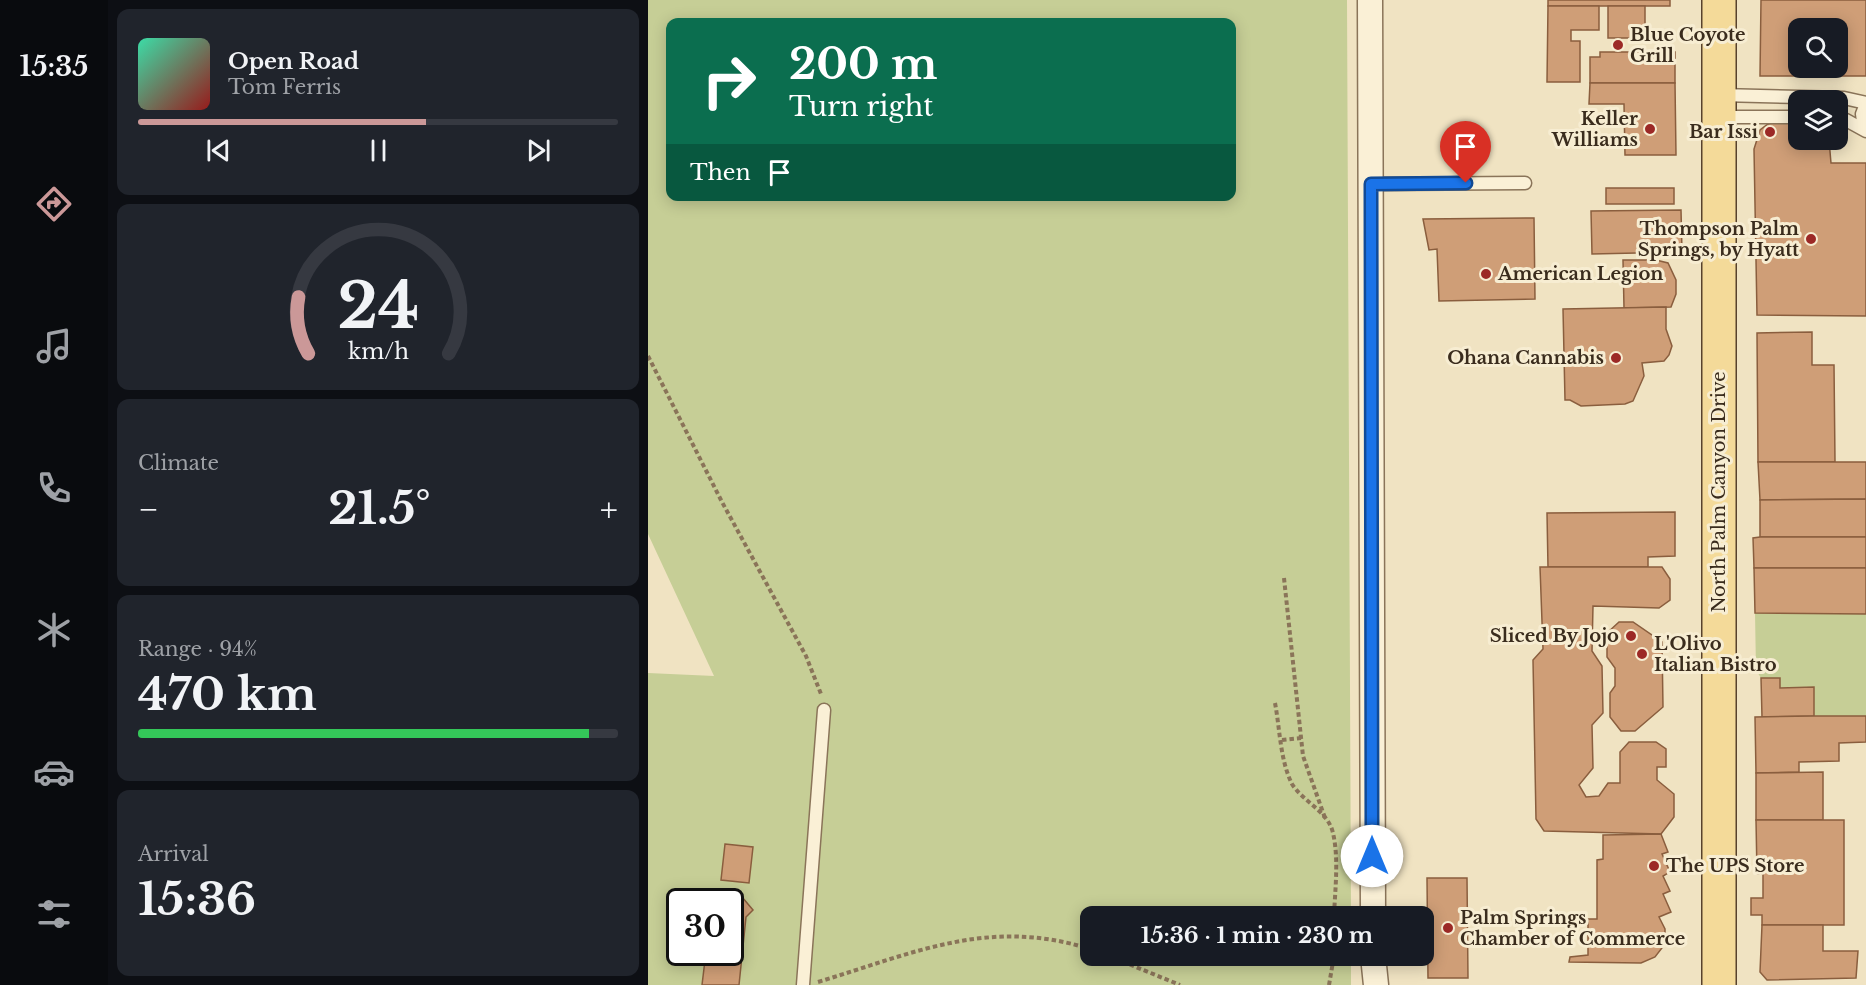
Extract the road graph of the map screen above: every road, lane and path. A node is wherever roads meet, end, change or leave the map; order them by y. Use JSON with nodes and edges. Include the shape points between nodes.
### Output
{"nodes":[{"id":1,"x":1370,"y":0,"type":"edge"},
{"id":2,"x":1719,"y":0,"type":"edge"},
{"id":3,"x":1866,"y":104,"type":"edge"},
{"id":4,"x":1719,"y":106,"type":"junction"},
{"id":5,"x":1788,"y":116,"type":"edge"},
{"id":6,"x":1848,"y":122,"type":"edge"},
{"id":7,"x":1865,"y":130,"type":"edge"},
{"id":8,"x":1525,"y":183,"type":"dead end"},
{"id":9,"x":1371,"y":184,"type":"junction"},
{"id":10,"x":648,"y":356,"type":"edge"},
{"id":11,"x":1284,"y":578,"type":"dead end"},
{"id":12,"x":1275,"y":703,"type":"dead end"},
{"id":13,"x":824,"y":710,"type":"joint"},
{"id":14,"x":1301,"y":738,"type":"junction"},
{"id":15,"x":1282,"y":740,"type":"junction"},
{"id":16,"x":1325,"y":818,"type":"junction"},
{"id":17,"x":1335,"y":906,"type":"edge"},
{"id":18,"x":1373,"y":906,"type":"edge"},
{"id":19,"x":1080,"y":946,"type":"edge"},
{"id":20,"x":1134,"y":966,"type":"edge"},
{"id":21,"x":1332,"y":966,"type":"edge"},
{"id":22,"x":1374,"y":966,"type":"edge"},
{"id":23,"x":803,"y":985,"type":"edge"},
{"id":24,"x":809,"y":985,"type":"edge"},
{"id":25,"x":1180,"y":985,"type":"edge"},
{"id":26,"x":1329,"y":985,"type":"edge"},
{"id":27,"x":1376,"y":985,"type":"edge"},
{"id":28,"x":1719,"y":985,"type":"edge"}],
"edges":[{"from":1,"to":9,"type":"street"},
{"from":2,"to":4,"type":"main road","name":"North Palm Canyon Drive"},
{"from":3,"to":4,"type":"lane","via":[[1844,98]]},
{"from":3,"to":7,"type":"lane","via":[[1862,114]]},
{"from":4,"to":5,"type":"lane"},
{"from":4,"to":28,"type":"main road","name":"North Palm Canyon Drive"},
{"from":6,"to":7,"type":"lane"},
{"from":8,"to":9,"type":"lane"},
{"from":9,"to":18,"type":"street"},
{"from":10,"to":13,"type":"path","via":[[806,656]]},
{"from":11,"to":14,"type":"path"},
{"from":12,"to":15,"type":"path"},
{"from":13,"to":23,"type":"lane"},
{"from":14,"to":15,"type":"path"},
{"from":14,"to":16,"type":"path","via":[[1305,763]]},
{"from":15,"to":16,"type":"path","via":[[1285,766],[1294,786]]},
{"from":16,"to":17,"type":"path","via":[[1333,833]]},
{"from":19,"to":24,"type":"path","via":[[1040,936],[992,935],[927,948]]},
{"from":20,"to":25,"type":"path"},
{"from":21,"to":26,"type":"path"},
{"from":22,"to":27,"type":"street"}]}
